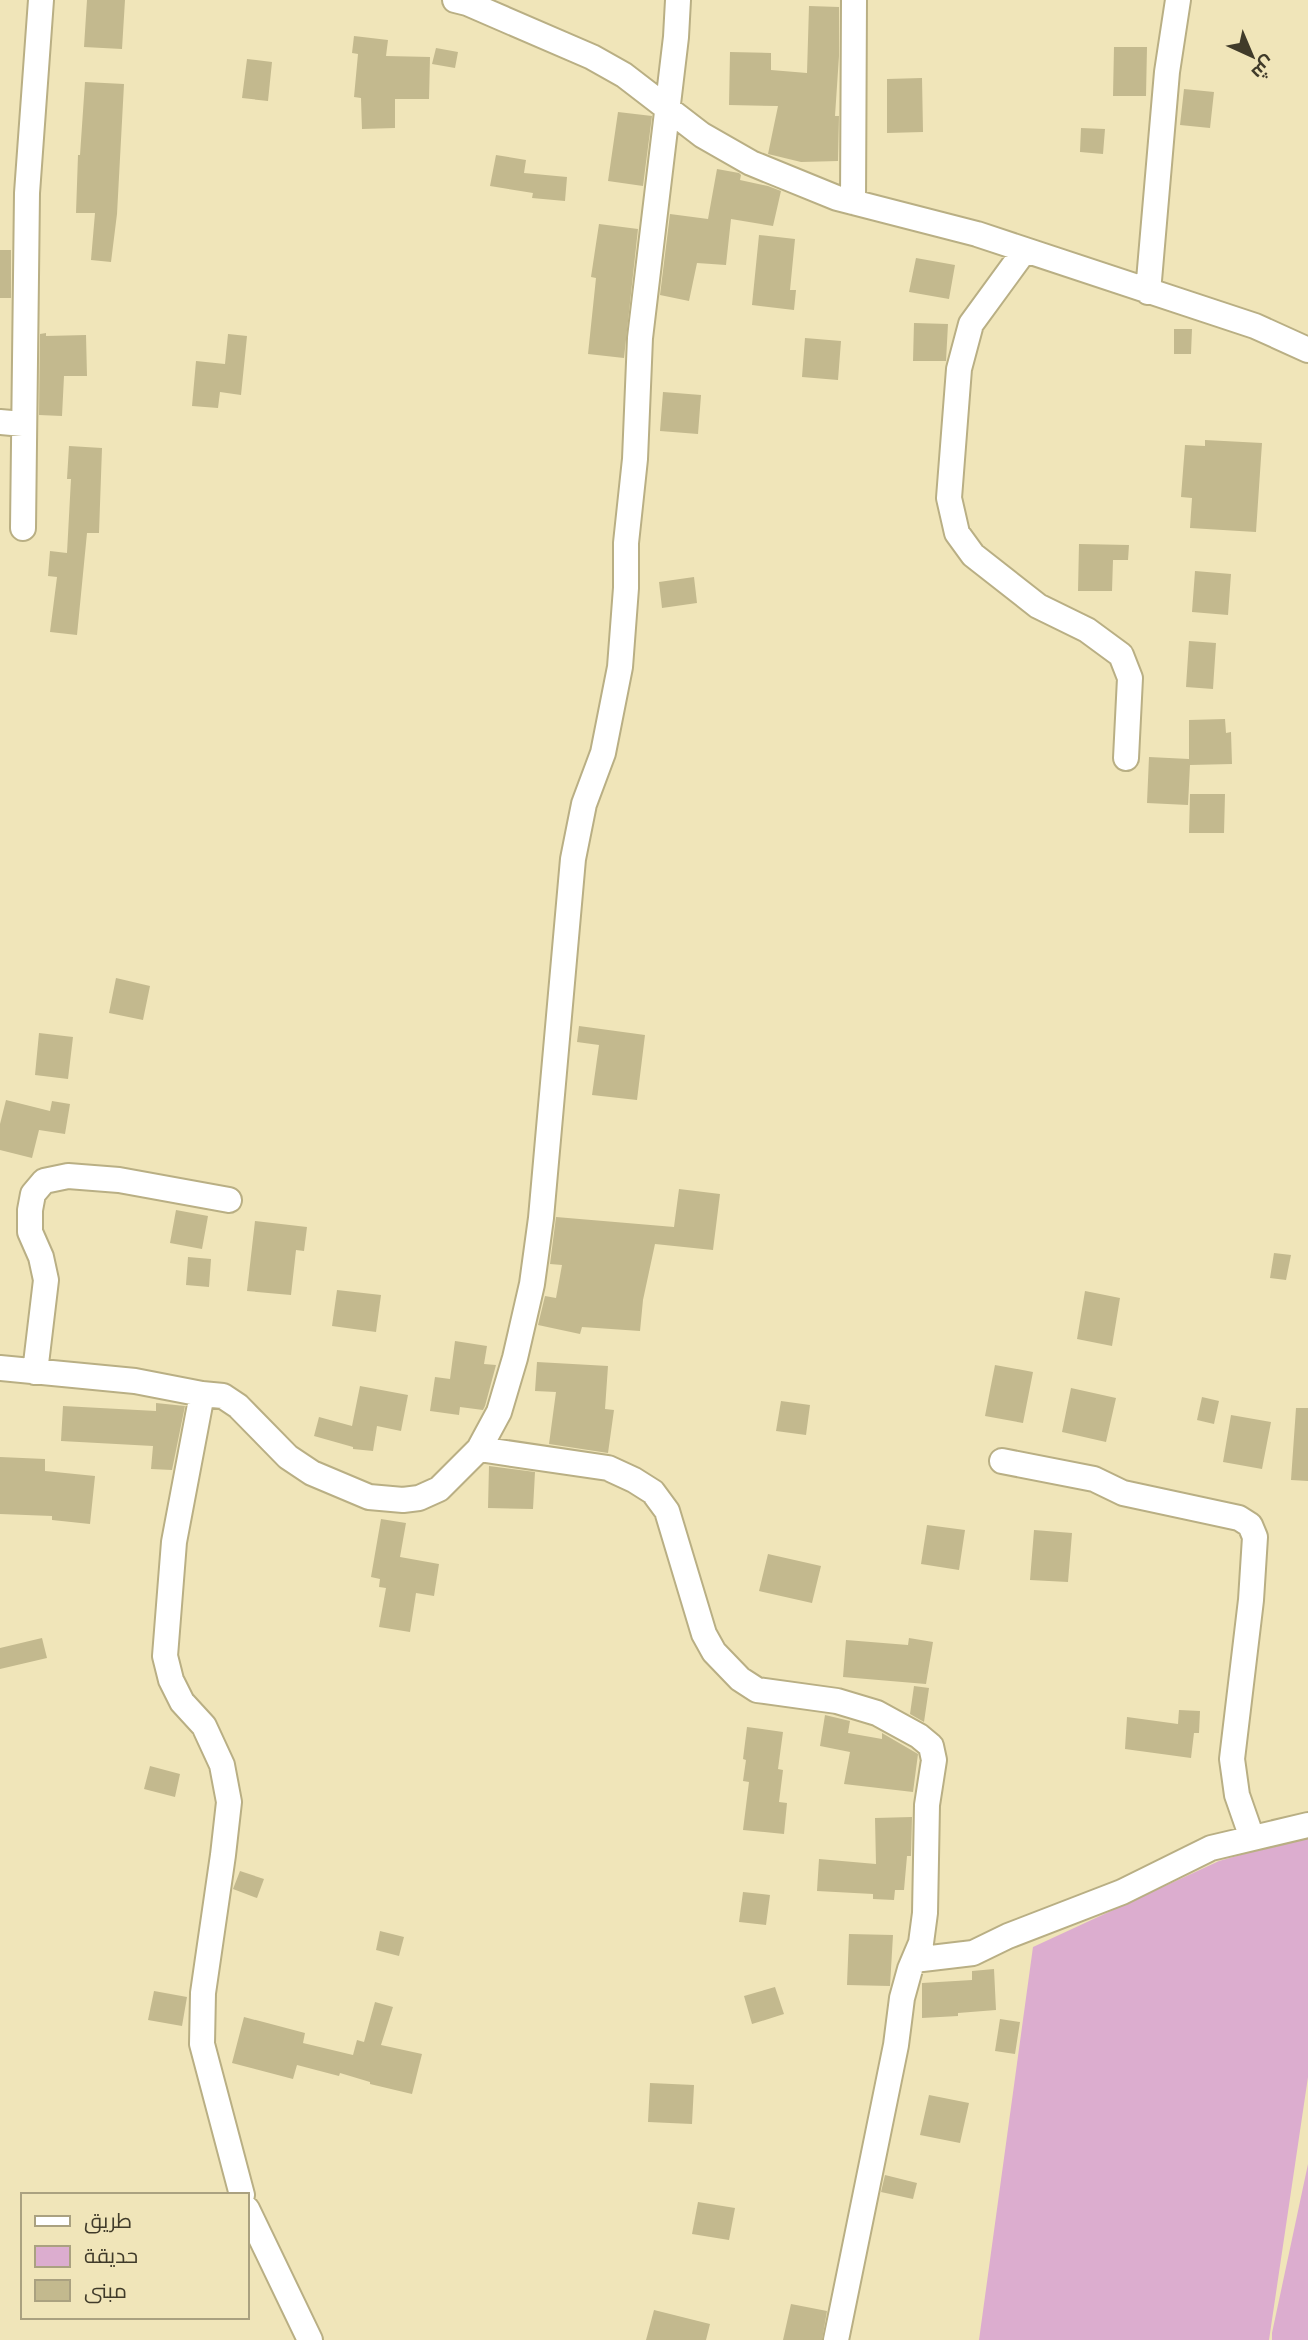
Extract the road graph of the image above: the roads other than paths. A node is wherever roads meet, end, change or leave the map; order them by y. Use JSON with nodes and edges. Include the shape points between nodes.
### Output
{"nodes":[{"id":1,"x":41,"y":0,"type":"edge"},
{"id":2,"x":456,"y":0,"type":"edge"},
{"id":3,"x":678,"y":0,"type":"edge"},
{"id":4,"x":854,"y":0,"type":"edge"},
{"id":5,"x":1178,"y":0,"type":"edge"},
{"id":6,"x":667,"y":106,"type":"junction"},
{"id":7,"x":853,"y":202,"type":"junction"},
{"id":8,"x":1025,"y":250,"type":"junction"},
{"id":9,"x":1148,"y":292,"type":"junction"},
{"id":10,"x":1308,"y":350,"type":"edge"},
{"id":11,"x":11,"y":423,"type":"edge"},
{"id":12,"x":23,"y":528,"type":"dead end"},
{"id":13,"x":1126,"y":758,"type":"dead end"},
{"id":14,"x":229,"y":1200,"type":"dead end"},
{"id":15,"x":0,"y":1368,"type":"edge"},
{"id":16,"x":35,"y":1372,"type":"junction"},
{"id":17,"x":202,"y":1394,"type":"junction"},
{"id":18,"x":479,"y":1449,"type":"junction"},
{"id":19,"x":1002,"y":1461,"type":"dead end"},
{"id":20,"x":1308,"y":1825,"type":"edge"},
{"id":21,"x":1252,"y":1838,"type":"junction"},
{"id":22,"x":914,"y":1960,"type":"junction"},
{"id":23,"x":241,"y":2193,"type":"edge"},
{"id":24,"x":248,"y":2211,"type":"edge"},
{"id":25,"x":310,"y":2340,"type":"edge"},
{"id":26,"x":836,"y":2340,"type":"edge"}],
"edges":[{"from":1,"to":11,"type":"street"},
{"from":2,"to":6,"type":"street","via":[[592,57]]},
{"from":3,"to":6,"type":"street"},
{"from":4,"to":7,"type":"street"},
{"from":5,"to":9,"type":"street","via":[[1167,72]]},
{"from":6,"to":7,"type":"street","via":[[702,135],[751,163]]},
{"from":6,"to":18,"type":"street","via":[[640,338],[620,667],[603,753],[584,804],[573,859],[532,1284],[499,1412]]},
{"from":7,"to":8,"type":"street"},
{"from":8,"to":9,"type":"street"},
{"from":8,"to":13,"type":"street","via":[[971,324],[960,369],[949,498],[957,533],[973,555],[1038,606],[1087,630],[1121,655],[1130,678]]},
{"from":9,"to":10,"type":"street","via":[[1255,326]]},
{"from":11,"to":12,"type":"street"},
{"from":14,"to":16,"type":"street","via":[[119,1180],[68,1176],[44,1181],[33,1194],[30,1210],[30,1232],[46,1280]]},
{"from":15,"to":16,"type":"street"},
{"from":16,"to":17,"type":"street","via":[[135,1381]]},
{"from":17,"to":18,"type":"street","via":[[223,1396],[238,1406],[288,1457],[312,1473],[369,1497],[419,1498],[439,1489]]},
{"from":17,"to":23,"type":"street","via":[[174,1542],[165,1656],[182,1702],[204,1726],[222,1765],[229,1802],[203,1993],[202,2044]]},
{"from":18,"to":22,"type":"street","via":[[608,1468],[653,1492],[667,1511],[704,1634],[740,1679],[757,1690],[837,1701],[877,1713],[930,1746],[934,1760],[927,1805],[925,1913]]},
{"from":19,"to":21,"type":"street","via":[[1094,1479],[1123,1493],[1240,1518],[1251,1525],[1255,1536],[1251,1600],[1232,1759],[1237,1795]]},
{"from":20,"to":21,"type":"street"},
{"from":21,"to":22,"type":"street","via":[[1211,1848],[1122,1892],[973,1953]]},
{"from":22,"to":26,"type":"street","via":[[902,1998]]},
{"from":24,"to":25,"type":"street"}]}
